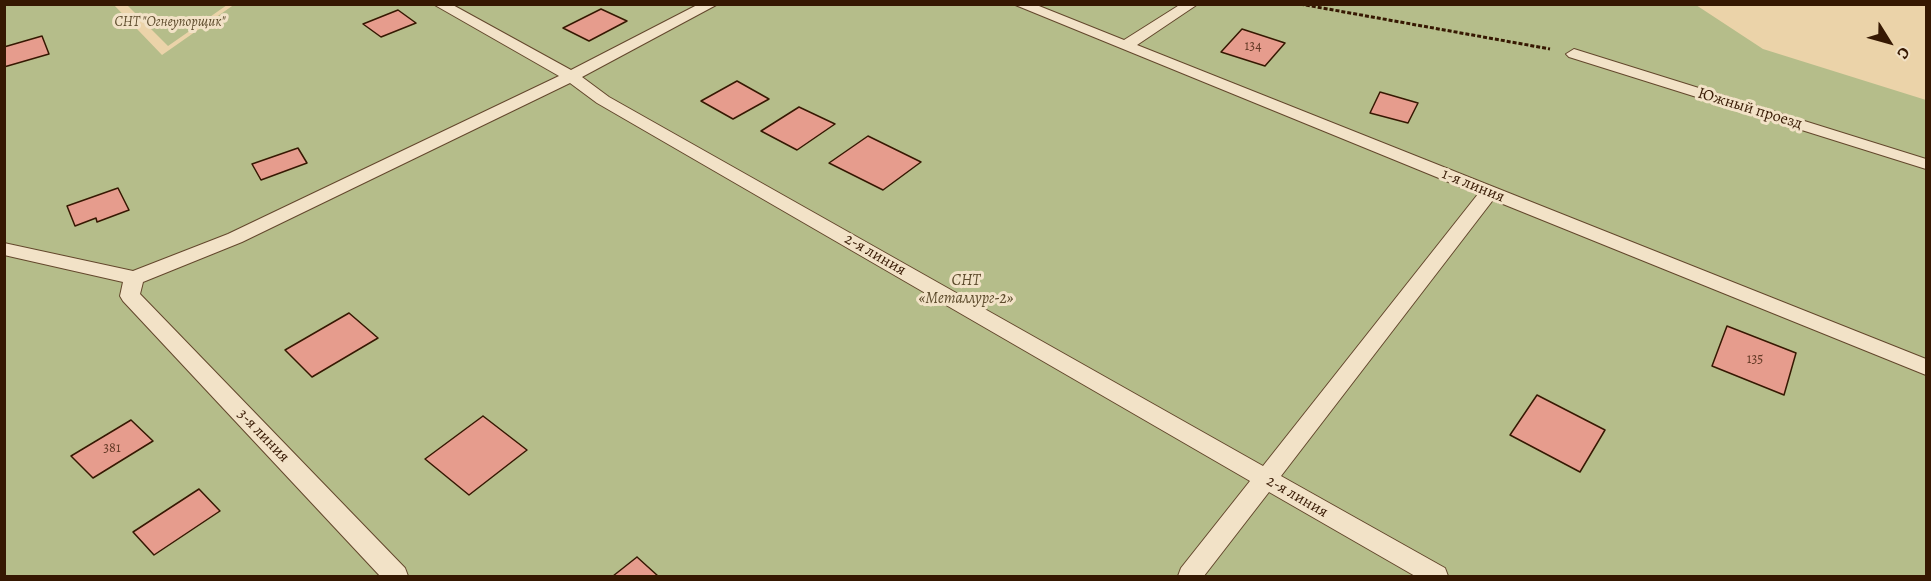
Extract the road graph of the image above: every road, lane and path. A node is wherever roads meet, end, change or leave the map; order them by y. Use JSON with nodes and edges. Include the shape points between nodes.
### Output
{"nodes":[{"id":1,"x":440,"y":4,"type":"edge"},
{"id":2,"x":711,"y":4,"type":"edge"},
{"id":3,"x":1020,"y":4,"type":"edge"},
{"id":4,"x":1191,"y":4,"type":"edge"},
{"id":5,"x":1300,"y":4,"type":"edge"},
{"id":6,"x":1126,"y":46,"type":"junction"},
{"id":7,"x":1574,"y":54,"type":"joint"},
{"id":8,"x":571,"y":76,"type":"junction"},
{"id":9,"x":1926,"y":164,"type":"edge"},
{"id":10,"x":1488,"y":193,"type":"junction"},
{"id":11,"x":4,"y":249,"type":"edge"},
{"id":12,"x":132,"y":287,"type":"junction"},
{"id":13,"x":1926,"y":367,"type":"edge"},
{"id":14,"x":1266,"y":479,"type":"junction"},
{"id":15,"x":396,"y":576,"type":"edge"},
{"id":16,"x":1190,"y":576,"type":"edge"},
{"id":17,"x":1436,"y":576,"type":"edge"}],
"edges":[{"from":1,"to":8,"type":"lane","name":"2-я линия"},
{"from":2,"to":8,"type":"lane"},
{"from":3,"to":6,"type":"lane","name":"1-я линия"},
{"from":4,"to":6,"type":"lane"},
{"from":5,"to":7,"type":"path"},
{"from":6,"to":10,"type":"lane","name":"1-я линия"},
{"from":7,"to":9,"type":"lane","name":"Южный проезд"},
{"from":8,"to":12,"type":"lane"},
{"from":8,"to":14,"type":"lane","name":"2-я линия","via":[[603,100]]},
{"from":10,"to":13,"type":"lane","name":"1-я линия"},
{"from":10,"to":14,"type":"lane"},
{"from":11,"to":12,"type":"lane"},
{"from":12,"to":15,"type":"lane","name":"3-я линия"},
{"from":14,"to":16,"type":"lane"},
{"from":14,"to":17,"type":"lane","name":"2-я линия"}]}
